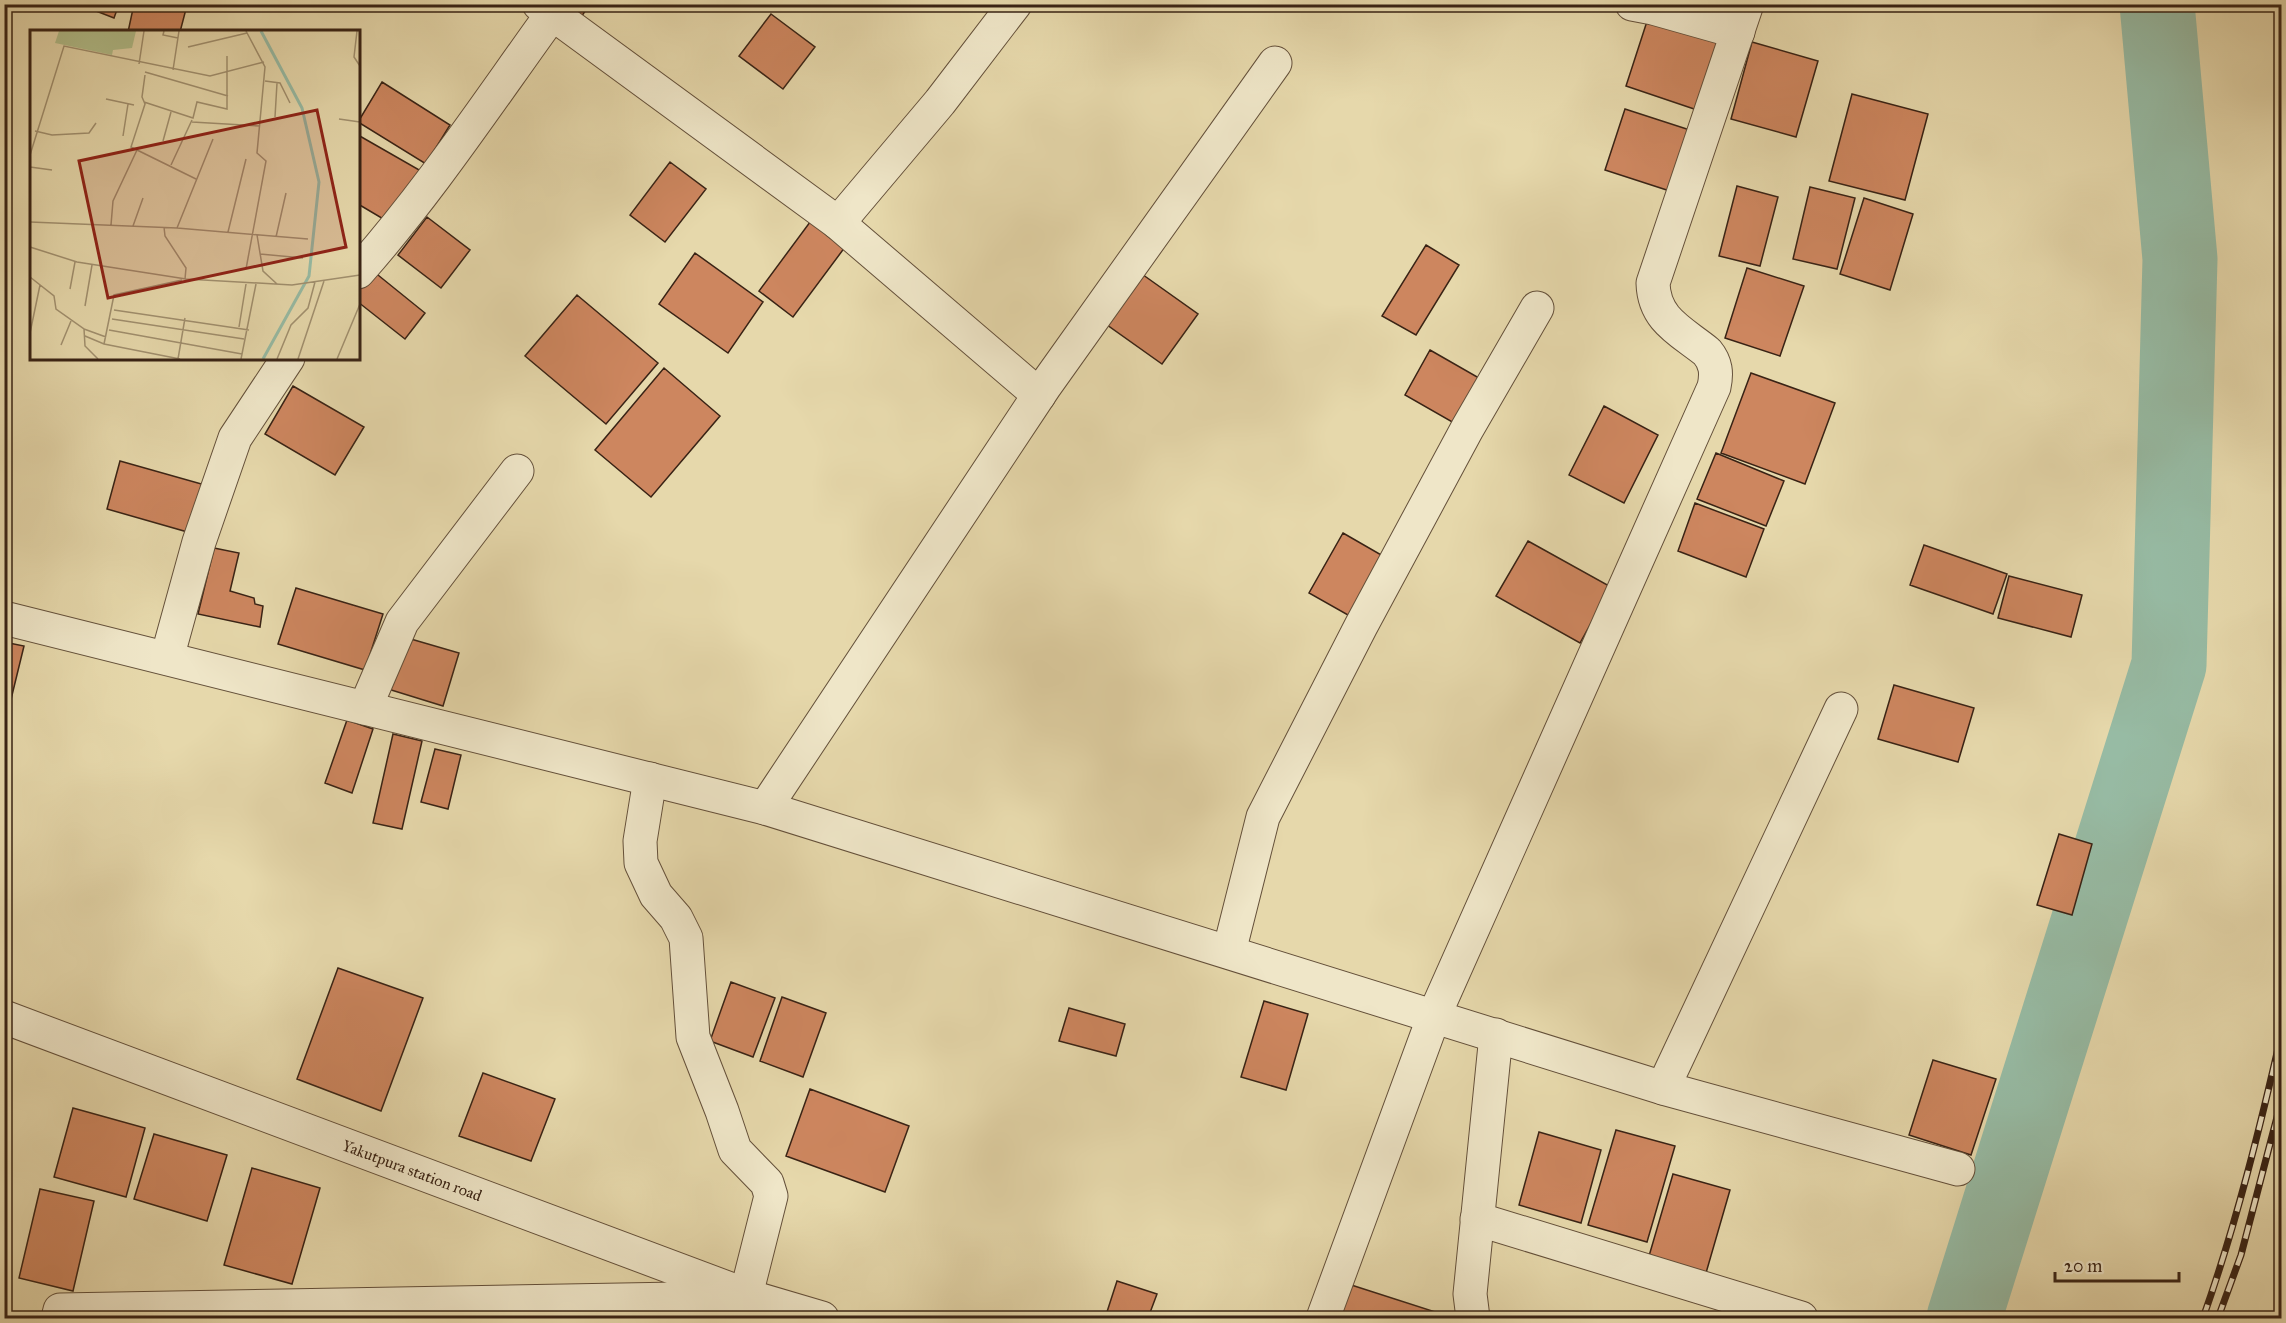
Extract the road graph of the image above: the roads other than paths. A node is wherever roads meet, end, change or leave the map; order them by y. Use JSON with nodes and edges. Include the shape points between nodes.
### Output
{"nodes":[{"id":1,"x":1015,"y":4,"type":"edge"},
{"id":2,"x":1632,"y":4,"type":"edge"},
{"id":3,"x":545,"y":9,"type":"edge"},
{"id":4,"x":1743,"y":18,"type":"edge"},
{"id":5,"x":1275,"y":63,"type":"dead end"},
{"id":6,"x":838,"y":223,"type":"junction"},
{"id":7,"x":360,"y":269,"type":"edge"},
{"id":8,"x":1537,"y":308,"type":"dead end"},
{"id":9,"x":287,"y":360,"type":"edge"},
{"id":10,"x":1039,"y":395,"type":"junction"},
{"id":11,"x":517,"y":471,"type":"dead end"},
{"id":12,"x":4,"y":618,"type":"edge"},
{"id":13,"x":167,"y":658,"type":"junction"},
{"id":14,"x":365,"y":708,"type":"junction"},
{"id":15,"x":1841,"y":709,"type":"dead end"},
{"id":16,"x":650,"y":779,"type":"junction"},
{"id":17,"x":765,"y":808,"type":"junction"},
{"id":18,"x":1229,"y":952,"type":"junction"},
{"id":19,"x":1434,"y":1016,"type":"junction"},
{"id":20,"x":4,"y":1017,"type":"edge"},
{"id":21,"x":1496,"y":1035,"type":"junction"},
{"id":22,"x":1664,"y":1088,"type":"junction"},
{"id":23,"x":1958,"y":1169,"type":"dead end"},
{"id":24,"x":1477,"y":1219,"type":"junction"},
{"id":25,"x":750,"y":1297,"type":"junction"},
{"id":26,"x":58,"y":1318,"type":"edge"},
{"id":27,"x":822,"y":1318,"type":"edge"},
{"id":28,"x":1323,"y":1318,"type":"edge"},
{"id":29,"x":1473,"y":1318,"type":"edge"},
{"id":30,"x":1801,"y":1318,"type":"edge"}],
"edges":[{"from":1,"to":6,"type":"street","via":[[940,102]]},
{"from":2,"to":4,"type":"street"},
{"from":3,"to":6,"type":"street"},
{"from":3,"to":7,"type":"street","via":[[436,174]]},
{"from":4,"to":19,"type":"street","via":[[1653,283],[1653,299],[1665,320],[1712,358],[1717,374],[1714,387]]},
{"from":5,"to":10,"type":"street"},
{"from":6,"to":10,"type":"street"},
{"from":8,"to":18,"type":"street","via":[[1372,605],[1263,817]]},
{"from":9,"to":13,"type":"street","via":[[235,438],[199,542]]},
{"from":10,"to":17,"type":"street"},
{"from":11,"to":14,"type":"street","via":[[402,622]]},
{"from":12,"to":13,"type":"street"},
{"from":13,"to":14,"type":"street"},
{"from":14,"to":16,"type":"street"},
{"from":15,"to":22,"type":"street"},
{"from":16,"to":17,"type":"street"},
{"from":16,"to":25,"type":"street","via":[[640,841],[641,863],[656,895],[676,918],[686,938],[693,1037],[735,1150],[767,1183],[771,1196]]},
{"from":17,"to":18,"type":"street"},
{"from":18,"to":19,"type":"street"},
{"from":19,"to":21,"type":"street"},
{"from":19,"to":28,"type":"street"},
{"from":20,"to":25,"type":"street","name":"Yakutpura station road"},
{"from":21,"to":22,"type":"street"},
{"from":21,"to":24,"type":"street"},
{"from":22,"to":23,"type":"street"},
{"from":24,"to":29,"type":"street","via":[[1470,1293]]},
{"from":24,"to":30,"type":"street"},
{"from":25,"to":26,"type":"street","via":[[60,1311]]},
{"from":25,"to":27,"type":"street","name":"Yakutpura station road"}]}
